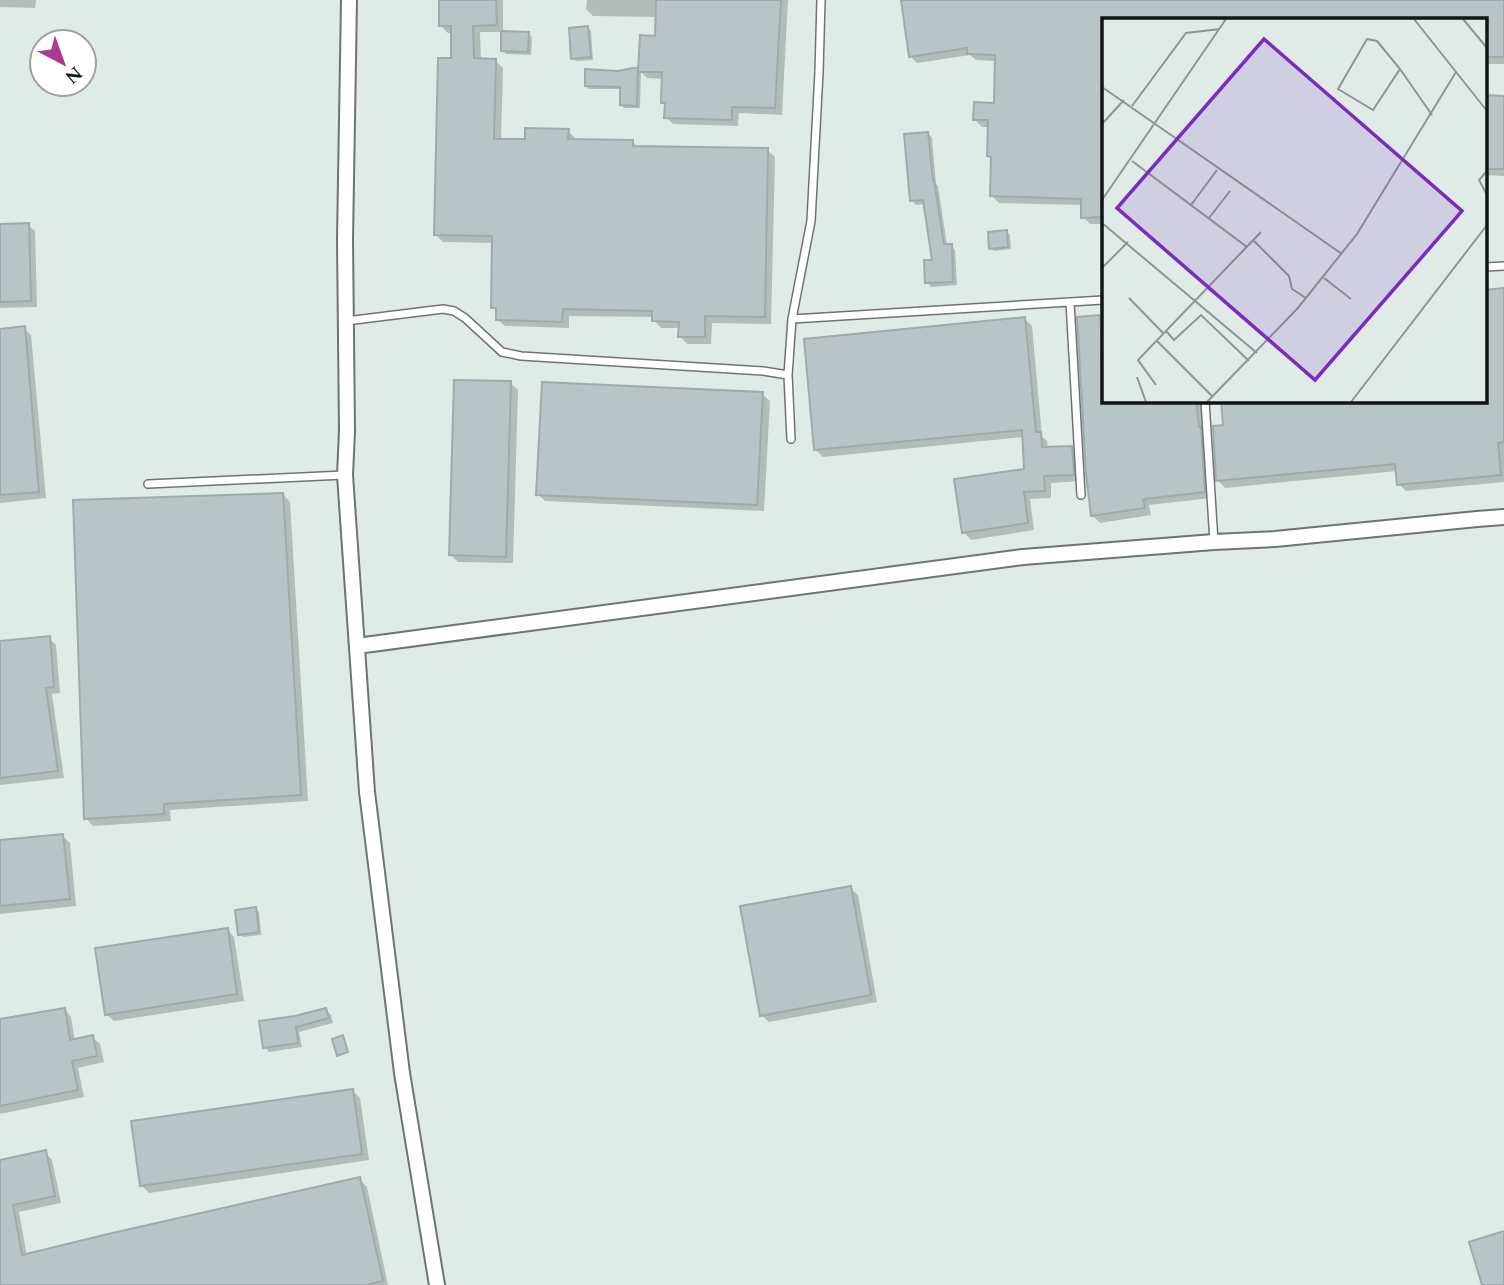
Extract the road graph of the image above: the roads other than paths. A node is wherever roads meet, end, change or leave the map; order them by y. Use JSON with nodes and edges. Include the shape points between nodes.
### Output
{"nodes":[{"id":1,"x":349,"y":0,"type":"edge"},
{"id":2,"x":821,"y":0,"type":"edge"},
{"id":3,"x":1504,"y":265,"type":"edge"},
{"id":4,"x":1486,"y":267,"type":"edge"},
{"id":5,"x":1102,"y":300,"type":"edge"},
{"id":6,"x":1070,"y":302,"type":"junction"},
{"id":7,"x":792,"y":319,"type":"junction"},
{"id":8,"x":345,"y":321,"type":"junction"},
{"id":9,"x":788,"y":375,"type":"junction"},
{"id":10,"x":1205,"y":402,"type":"edge"},
{"id":11,"x":791,"y":439,"type":"dead end"},
{"id":12,"x":345,"y":475,"type":"junction"},
{"id":13,"x":148,"y":484,"type":"dead end"},
{"id":14,"x":1081,"y":495,"type":"dead end"},
{"id":15,"x":1504,"y":517,"type":"edge"},
{"id":16,"x":1214,"y":542,"type":"junction"},
{"id":17,"x":357,"y":646,"type":"junction"},
{"id":18,"x":437,"y":1285,"type":"edge"}],
"edges":[{"from":1,"to":8,"type":"street"},
{"from":2,"to":7,"type":"lane","via":[[811,221]]},
{"from":3,"to":4,"type":"lane"},
{"from":5,"to":6,"type":"lane"},
{"from":6,"to":7,"type":"lane"},
{"from":6,"to":14,"type":"lane"},
{"from":7,"to":9,"type":"lane"},
{"from":8,"to":9,"type":"lane","via":[[443,309],[466,318],[502,352],[521,356]]},
{"from":8,"to":12,"type":"street"},
{"from":9,"to":11,"type":"lane"},
{"from":10,"to":16,"type":"lane"},
{"from":12,"to":13,"type":"lane"},
{"from":12,"to":17,"type":"street"},
{"from":15,"to":16,"type":"street"},
{"from":16,"to":17,"type":"street","via":[[1023,557]]},
{"from":17,"to":18,"type":"street","via":[[369,805],[402,1073]]}]}
